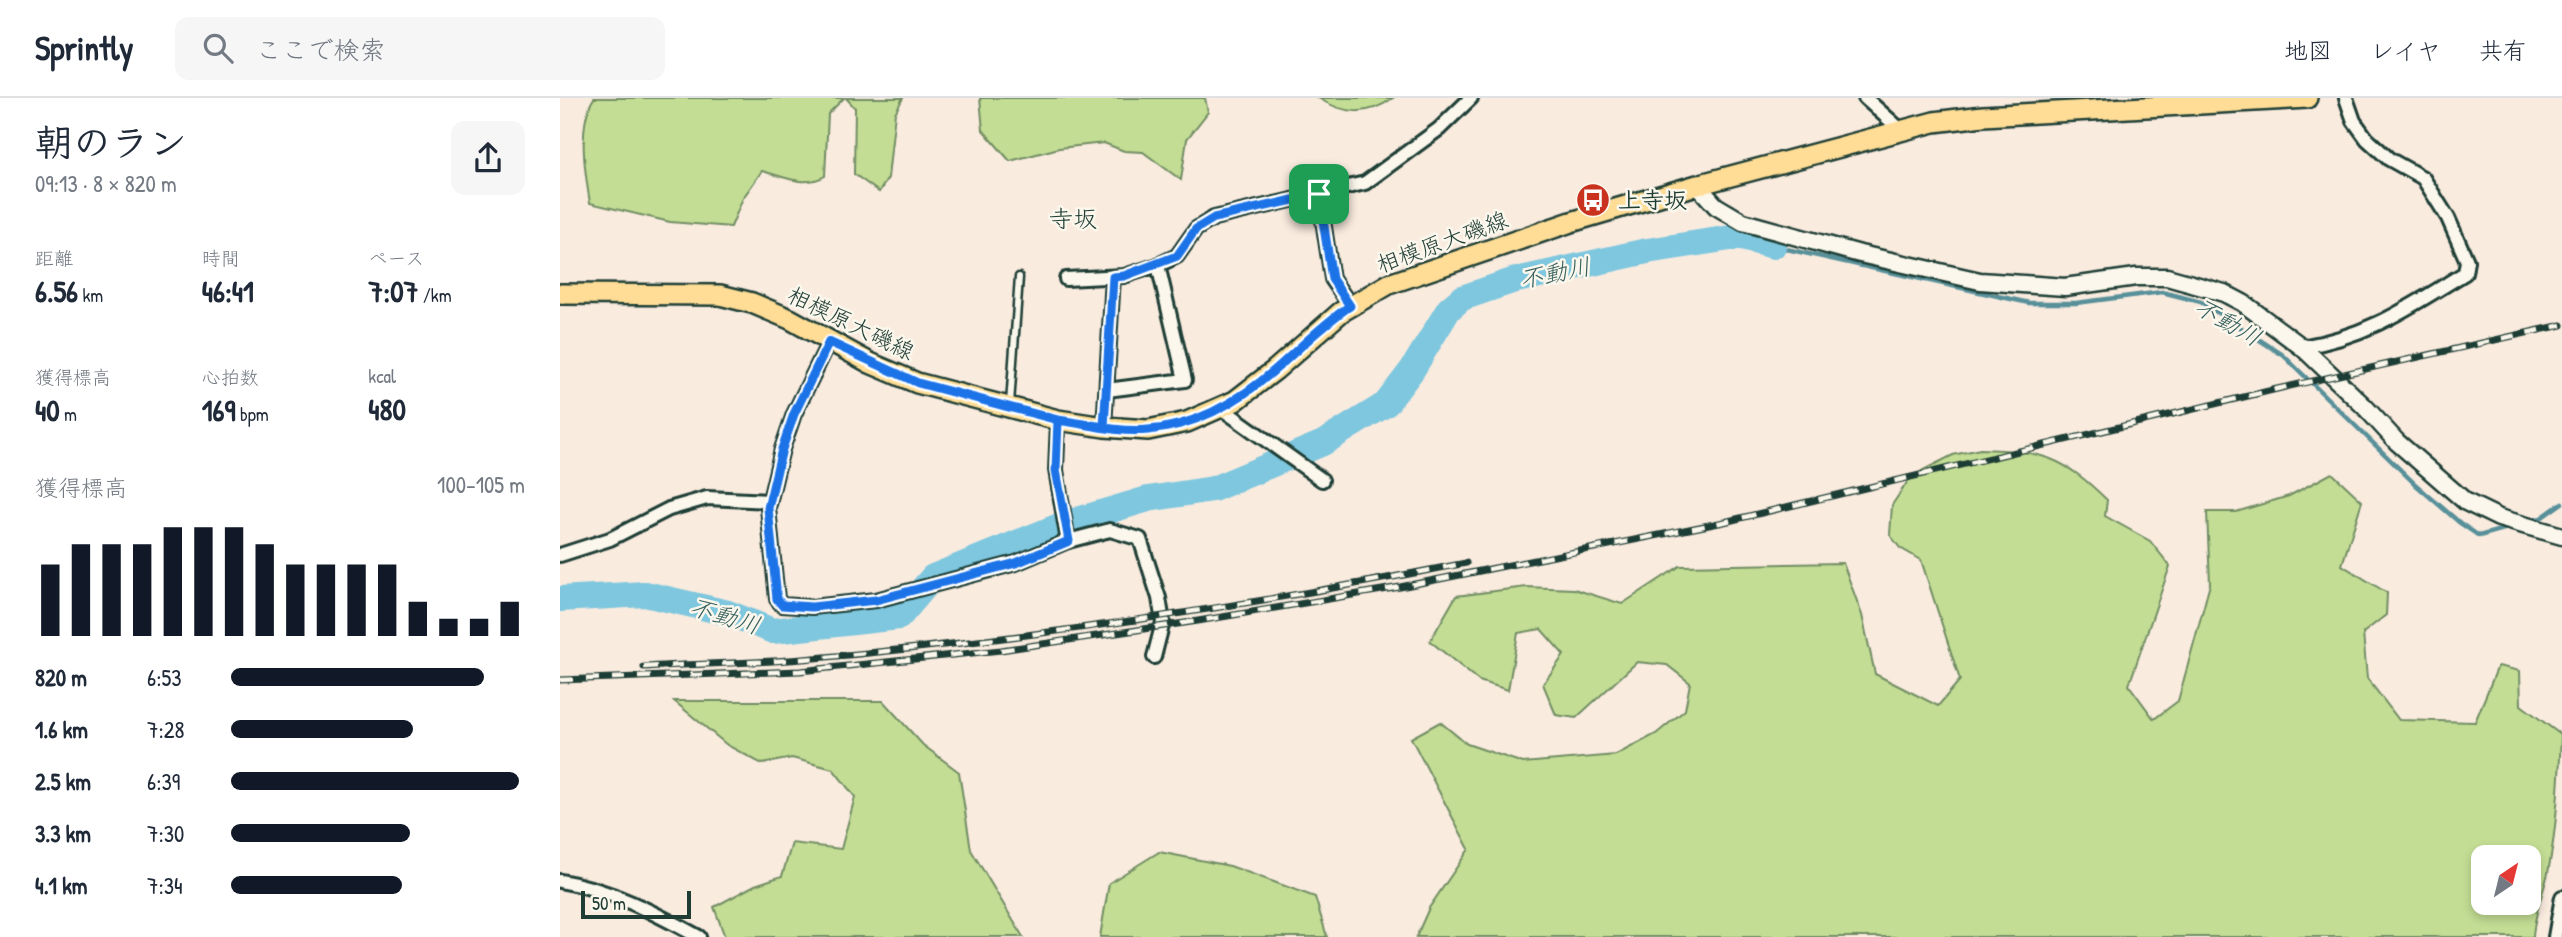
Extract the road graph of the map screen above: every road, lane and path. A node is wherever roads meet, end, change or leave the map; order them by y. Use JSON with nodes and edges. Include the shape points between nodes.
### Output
{"nodes":[{"id":1,"x":1471,"y":98,"type":"edge"},
{"id":2,"x":1865,"y":98,"type":"edge"},
{"id":3,"x":2307,"y":98,"type":"edge"},
{"id":4,"x":2346,"y":98,"type":"edge"},
{"id":5,"x":1902,"y":131,"type":"junction"},
{"id":6,"x":1696,"y":186,"type":"junction"},
{"id":7,"x":1319,"y":194,"type":"junction"},
{"id":8,"x":1158,"y":265,"type":"junction"},
{"id":9,"x":1019,"y":277,"type":"dead end"},
{"id":10,"x":1113,"y":277,"type":"junction"},
{"id":11,"x":1066,"y":279,"type":"dead end"},
{"id":12,"x":560,"y":294,"type":"edge"},
{"id":13,"x":1350,"y":306,"type":"junction"},
{"id":14,"x":829,"y":342,"type":"junction"},
{"id":15,"x":2302,"y":347,"type":"junction"},
{"id":16,"x":1107,"y":390,"type":"junction"},
{"id":17,"x":1009,"y":407,"type":"junction"},
{"id":18,"x":1221,"y":408,"type":"junction"},
{"id":19,"x":1058,"y":420,"type":"junction"},
{"id":20,"x":1104,"y":427,"type":"junction"},
{"id":21,"x":1322,"y":480,"type":"dead end"},
{"id":22,"x":770,"y":501,"type":"junction"},
{"id":23,"x":2554,"y":535,"type":"edge"},
{"id":24,"x":1069,"y":541,"type":"junction"},
{"id":25,"x":560,"y":555,"type":"edge"},
{"id":26,"x":1154,"y":657,"type":"dead end"},
{"id":27,"x":560,"y":881,"type":"edge"},
{"id":28,"x":2562,"y":897,"type":"edge"},
{"id":29,"x":699,"y":937,"type":"edge"},
{"id":30,"x":2555,"y":937,"type":"edge"}],
"edges":[{"from":1,"to":7,"type":"street","via":[[1438,129],[1365,183]]},
{"from":2,"to":5,"type":"street"},
{"from":3,"to":5,"type":"main road","name":"相模原大磯線","via":[[1983,116]]},
{"from":4,"to":15,"type":"street","via":[[2367,139],[2389,159],[2423,178],[2448,218],[2467,261],[2465,273],[2383,323]]},
{"from":5,"to":6,"type":"main road","name":"相模原大磯線"},
{"from":6,"to":13,"type":"main road","name":"相模原大磯線","via":[[1422,272]]},
{"from":6,"to":15,"type":"street","via":[[1716,206],[1743,222],[1980,281],[2065,288],[2166,277],[2206,287],[2243,303]]},
{"from":7,"to":8,"type":"street","via":[[1214,218],[1196,229],[1177,256]]},
{"from":7,"to":13,"type":"street","via":[[1332,279]]},
{"from":8,"to":10,"type":"street"},
{"from":8,"to":16,"type":"street","via":[[1185,380]]},
{"from":9,"to":17,"type":"lane"},
{"from":10,"to":11,"type":"street"},
{"from":10,"to":16,"type":"street"},
{"from":12,"to":14,"type":"main road","name":"相模原大磯線","via":[[720,295],[790,319]]},
{"from":13,"to":18,"type":"main road","name":"相模原大磯線","via":[[1254,387]]},
{"from":14,"to":17,"type":"main road","name":"相模原大磯線","via":[[918,383]]},
{"from":14,"to":22,"type":"street","via":[[794,414]]},
{"from":15,"to":23,"type":"street","via":[[2466,502]]},
{"from":16,"to":20,"type":"street"},
{"from":17,"to":19,"type":"main road","name":"相模原大磯線"},
{"from":18,"to":20,"type":"main road","name":"相模原大磯線","via":[[1188,422],[1148,430]]},
{"from":18,"to":21,"type":"street"},
{"from":19,"to":20,"type":"main road","name":"相模原大磯線"},
{"from":19,"to":24,"type":"street","via":[[1056,470]]},
{"from":22,"to":24,"type":"street","via":[[777,599],[782,605],[812,607],[876,600],[1016,563]]},
{"from":22,"to":25,"type":"street","via":[[707,498]]},
{"from":24,"to":26,"type":"street","via":[[1110,530],[1140,539],[1163,622]]},
{"from":27,"to":29,"type":"street","via":[[604,891]]},
{"from":28,"to":30,"type":"street"}]}
